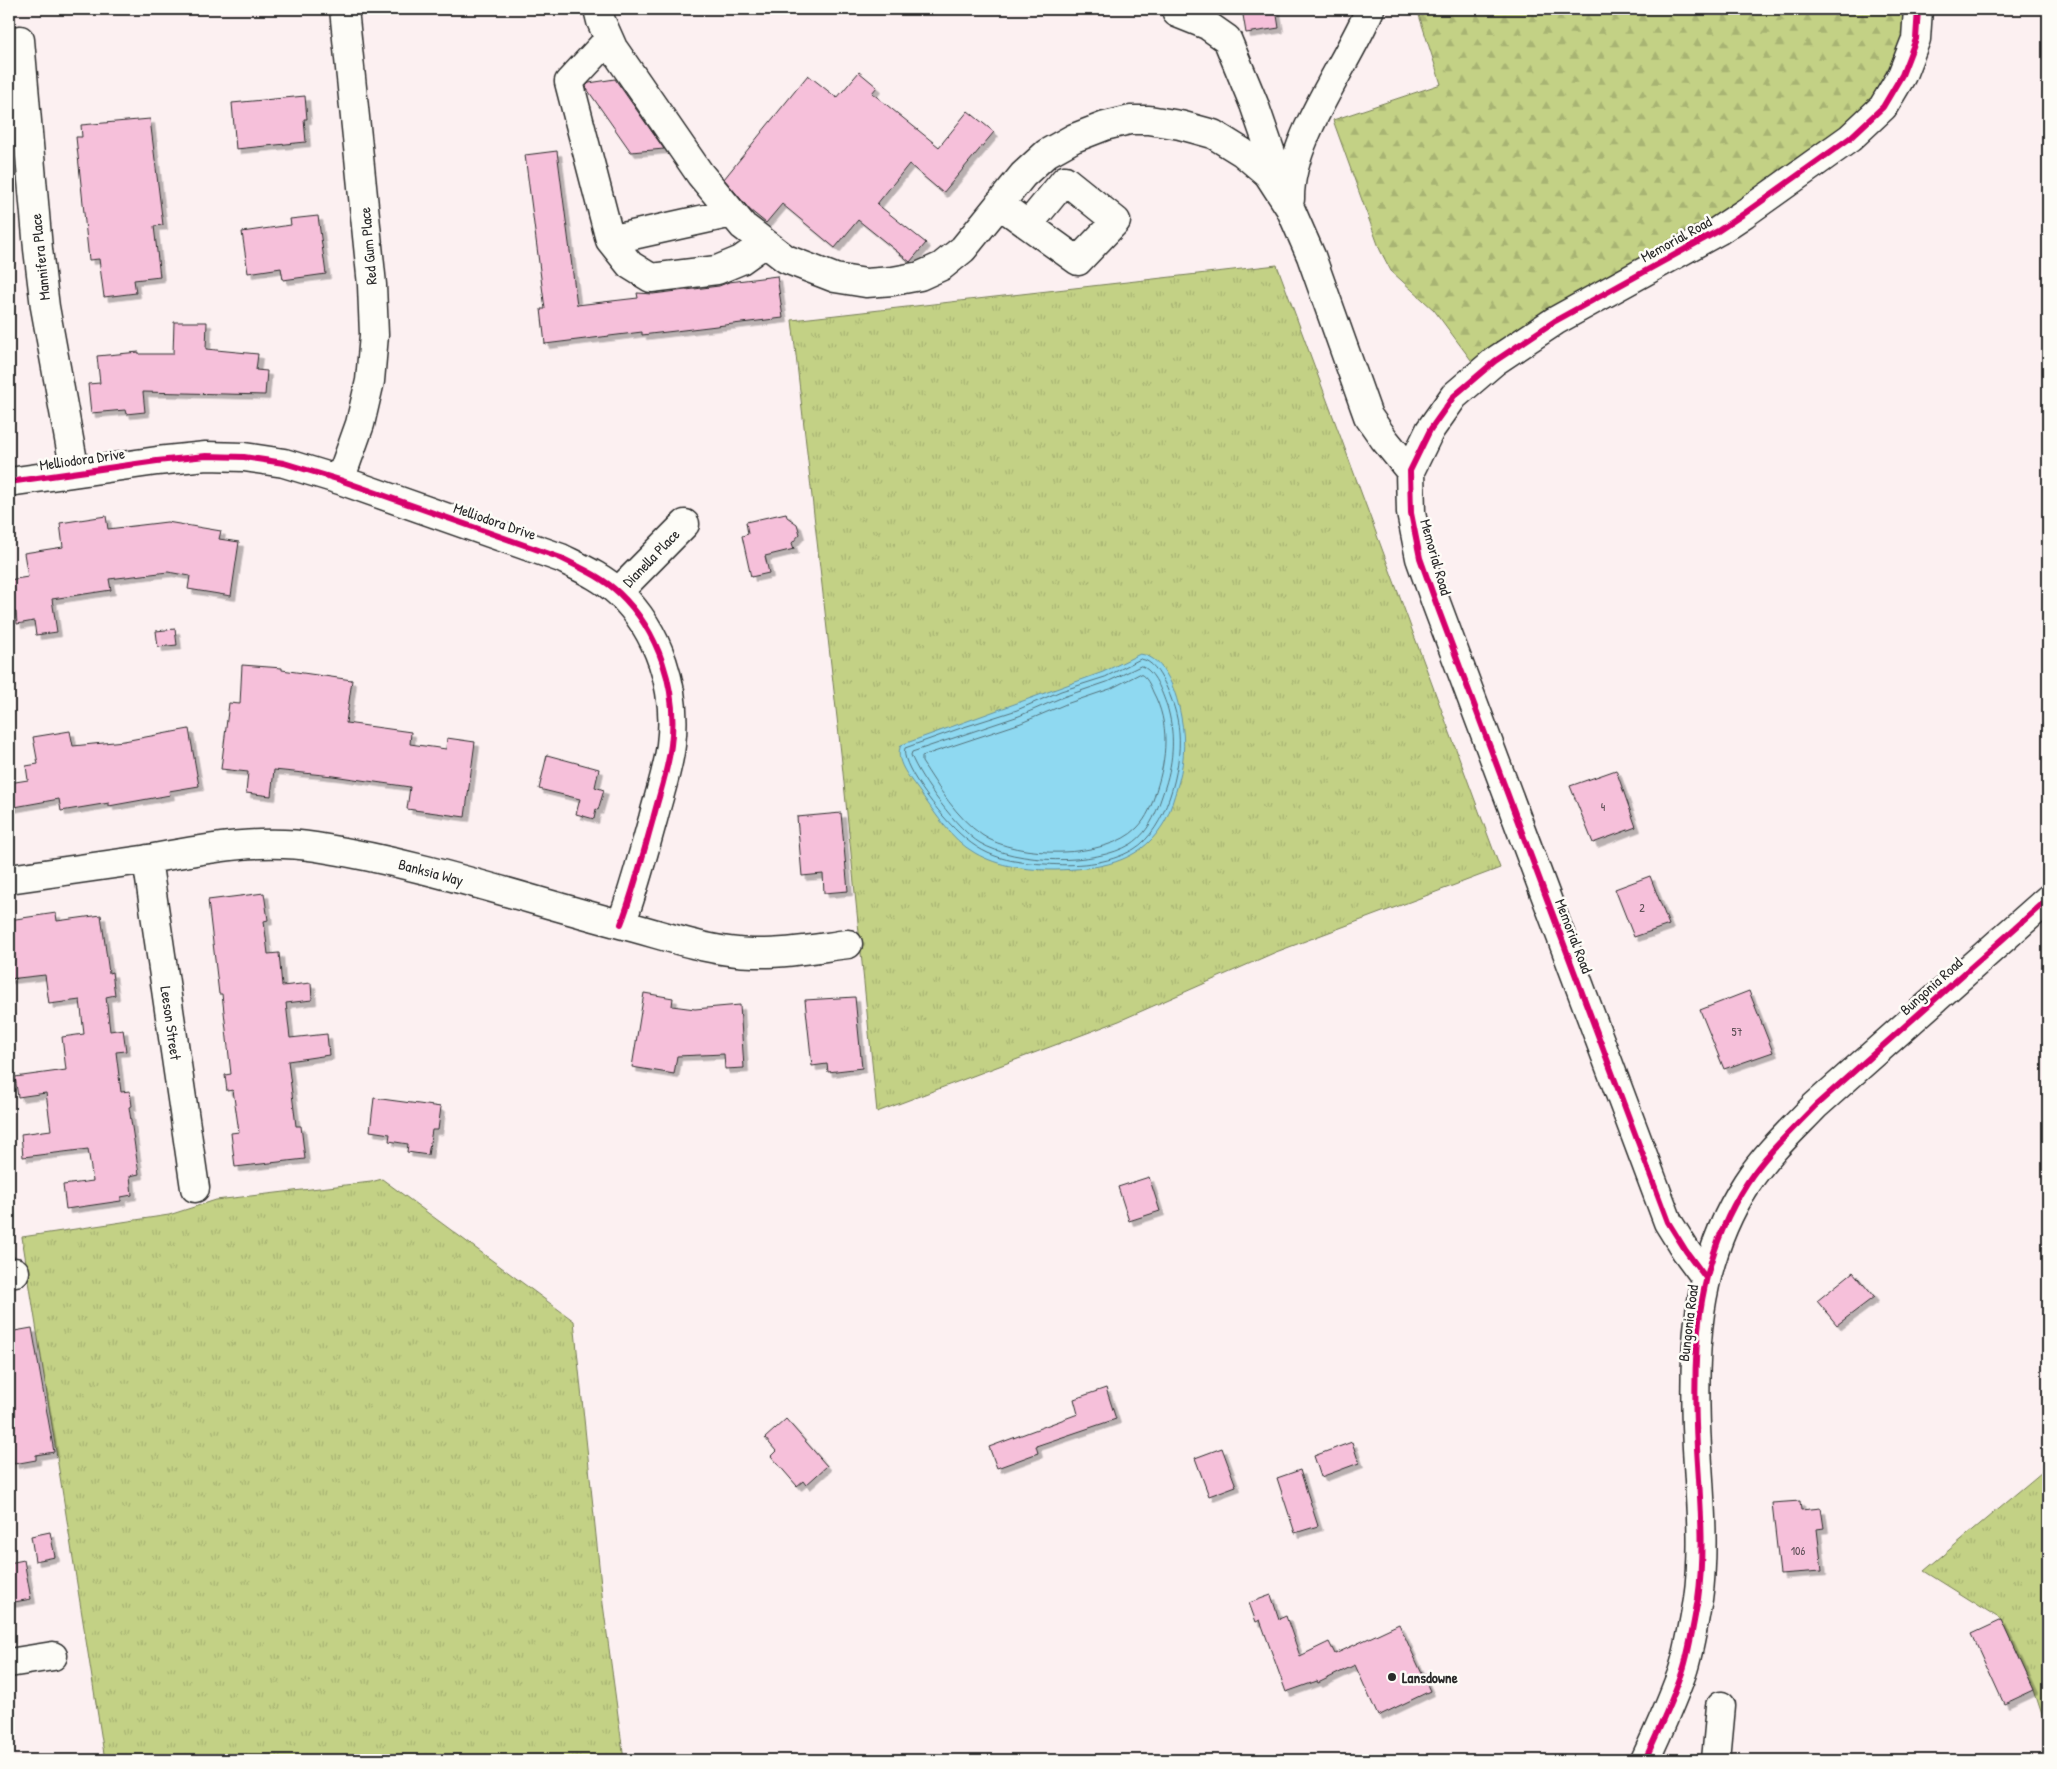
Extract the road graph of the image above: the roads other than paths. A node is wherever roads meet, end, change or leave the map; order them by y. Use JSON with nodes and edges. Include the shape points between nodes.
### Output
{"nodes":[{"id":1,"x":344,"y":9,"type":"edge"},
{"id":2,"x":598,"y":9,"type":"edge"},
{"id":3,"x":1370,"y":9,"type":"edge"},
{"id":4,"x":1918,"y":9,"type":"edge"},
{"id":5,"x":1177,"y":13,"type":"dead end"},
{"id":6,"x":609,"y":39,"type":"junction"},
{"id":7,"x":20,"y":40,"type":"dead end"},
{"id":8,"x":999,"y":204,"type":"junction"},
{"id":9,"x":1290,"y":208,"type":"junction"},
{"id":10,"x":732,"y":213,"type":"junction"},
{"id":11,"x":1028,"y":225,"type":"dead end"},
{"id":12,"x":610,"y":240,"type":"junction"},
{"id":13,"x":765,"y":242,"type":"junction"},
{"id":14,"x":1410,"y":471,"type":"junction"},
{"id":15,"x":75,"y":472,"type":"junction"},
{"id":16,"x":340,"y":480,"type":"junction"},
{"id":17,"x":9,"y":482,"type":"edge"},
{"id":18,"x":684,"y":524,"type":"dead end"},
{"id":19,"x":618,"y":592,"type":"junction"},
{"id":20,"x":147,"y":859,"type":"junction"},
{"id":21,"x":9,"y":879,"type":"edge"},
{"id":22,"x":2048,"y":899,"type":"edge"},
{"id":23,"x":621,"y":924,"type":"junction"},
{"id":24,"x":848,"y":944,"type":"dead end"},
{"id":25,"x":195,"y":1188,"type":"dead end"},
{"id":26,"x":1706,"y":1278,"type":"junction"},
{"id":27,"x":53,"y":1656,"type":"dead end"},
{"id":28,"x":9,"y":1663,"type":"edge"},
{"id":29,"x":1721,"y":1706,"type":"dead end"},
{"id":30,"x":1645,"y":1760,"type":"edge"},
{"id":31,"x":1716,"y":1760,"type":"edge"}],
"edges":[{"from":1,"to":16,"type":"street","name":"Red Gum Place","via":[[372,285],[374,335],[360,424]]},
{"from":2,"to":6,"type":"street"},
{"from":3,"to":9,"type":"street","via":[[1300,150],[1293,168]]},
{"from":4,"to":14,"type":"street","name":"Memorial Road","via":[[1916,39],[1902,75],[1883,107],[1850,138],[1738,218],[1555,321],[1495,362],[1454,396],[1430,430]]},
{"from":5,"to":9,"type":"street","via":[[1207,25],[1227,39],[1254,104]]},
{"from":6,"to":10,"type":"street","via":[[700,174]]},
{"from":6,"to":12,"type":"street","via":[[569,82]]},
{"from":7,"to":15,"type":"street","name":"Mannifera Place","via":[[44,298]]},
{"from":8,"to":9,"type":"street","via":[[1047,153],[1105,126],[1130,120],[1150,120],[1180,124],[1213,134],[1242,152],[1268,174]]},
{"from":8,"to":11,"type":"street"},
{"from":8,"to":13,"type":"street","via":[[963,249],[942,266],[920,276],[893,281],[866,283],[835,278],[786,259]]},
{"from":9,"to":14,"type":"street","via":[[1311,256],[1368,416]]},
{"from":10,"to":12,"type":"street"},
{"from":10,"to":13,"type":"street","via":[[743,226]]},
{"from":12,"to":13,"type":"street","via":[[630,265],[650,278],[717,270],[740,260]]},
{"from":14,"to":26,"type":"street","name":"Memorial Road","via":[[1411,513],[1420,558],[1436,603],[1668,1222]]},
{"from":15,"to":16,"type":"street","name":"Melliodora Drive","via":[[206,456],[244,457],[284,463]]},
{"from":15,"to":17,"type":"street","name":"Melliodora Drive"},
{"from":16,"to":19,"type":"street","name":"Melliodora Drive","via":[[561,558],[594,574]]},
{"from":18,"to":19,"type":"street","name":"Dianella Place"},
{"from":19,"to":23,"type":"street","name":"Melliodora Drive","via":[[654,638],[667,677],[672,710],[671,745]]},
{"from":20,"to":21,"type":"street","name":"Banksia Way"},
{"from":20,"to":23,"type":"street","name":"Banksia Way","via":[[210,848],[261,844],[313,846],[407,864]]},
{"from":20,"to":25,"type":"street","name":"Leeson Street"},
{"from":22,"to":26,"type":"street","name":"Bungonia Road","via":[[1815,1106],[1780,1144],[1748,1181],[1725,1223]]},
{"from":23,"to":24,"type":"street","name":"Banksia Way","via":[[722,950],[754,953]]},
{"from":26,"to":30,"type":"street","name":"Bungonia Road","via":[[1697,1326],[1694,1375],[1701,1519],[1698,1599],[1683,1671]]},
{"from":27,"to":28,"type":"street"},
{"from":29,"to":31,"type":"street"}]}
